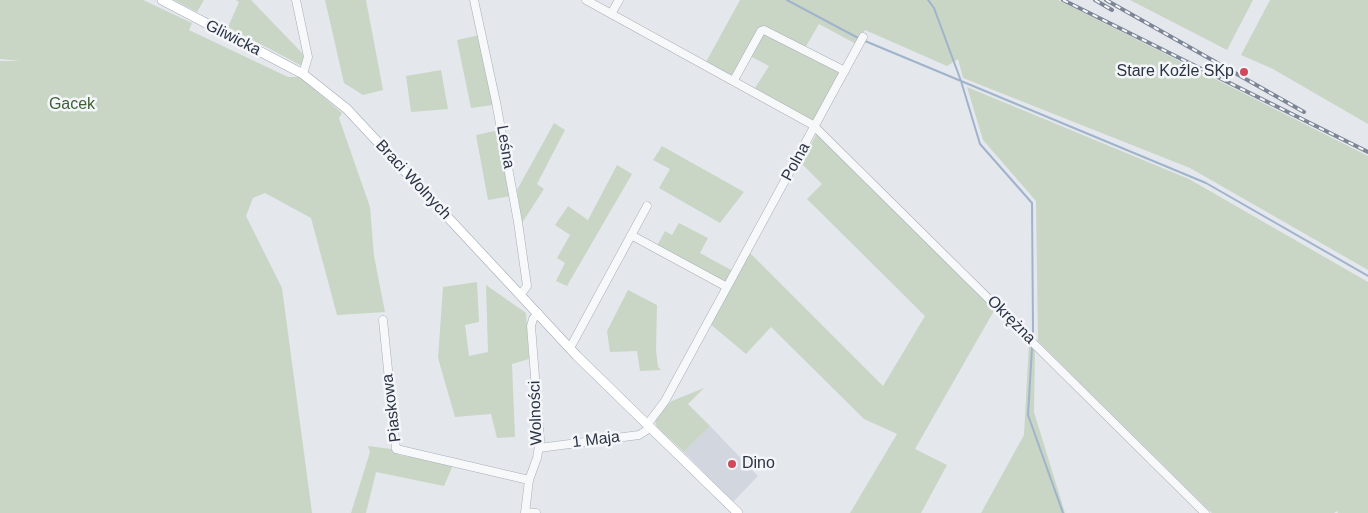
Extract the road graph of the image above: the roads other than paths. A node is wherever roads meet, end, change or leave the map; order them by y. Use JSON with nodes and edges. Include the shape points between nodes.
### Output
{"nodes":[{"id":1,"x":162,"y":0,"type":"edge"},
{"id":2,"x":296,"y":0,"type":"edge"},
{"id":3,"x":474,"y":0,"type":"edge"},
{"id":4,"x":586,"y":0,"type":"edge"},
{"id":5,"x":619,"y":0,"type":"edge"},
{"id":6,"x":611,"y":14,"type":"junction"},
{"id":7,"x":862,"y":39,"type":"dead end"},
{"id":8,"x":845,"y":71,"type":"junction"},
{"id":9,"x":303,"y":74,"type":"junction"},
{"id":10,"x":734,"y":80,"type":"junction"},
{"id":11,"x":816,"y":127,"type":"junction"},
{"id":12,"x":647,"y":206,"type":"dead end"},
{"id":13,"x":631,"y":236,"type":"junction"},
{"id":14,"x":727,"y":287,"type":"junction"},
{"id":15,"x":521,"y":294,"type":"junction"},
{"id":16,"x":538,"y":313,"type":"junction"},
{"id":17,"x":383,"y":320,"type":"dead end"},
{"id":18,"x":570,"y":348,"type":"junction"},
{"id":19,"x":649,"y":426,"type":"junction"},
{"id":20,"x":539,"y":448,"type":"junction"},
{"id":21,"x":530,"y":480,"type":"junction"},
{"id":22,"x":525,"y":513,"type":"edge"},
{"id":23,"x":536,"y":513,"type":"edge"},
{"id":24,"x":738,"y":513,"type":"edge"},
{"id":25,"x":1205,"y":513,"type":"edge"}],
"edges":[{"from":1,"to":9,"type":"main road","name":"Gliwicka"},
{"from":2,"to":9,"type":"street","via":[[308,57]]},
{"from":3,"to":15,"type":"street","name":"Leśna","via":[[518,222],[527,286]]},
{"from":4,"to":6,"type":"street","name":"Polna"},
{"from":5,"to":6,"type":"street"},
{"from":6,"to":10,"type":"street","name":"Polna"},
{"from":7,"to":8,"type":"street"},
{"from":8,"to":10,"type":"street","via":[[764,30]]},
{"from":8,"to":11,"type":"street"},
{"from":9,"to":15,"type":"main road","name":"Braci Wolnych","via":[[352,114]]},
{"from":10,"to":11,"type":"street","name":"Polna"},
{"from":11,"to":14,"type":"street","name":"Polna"},
{"from":11,"to":25,"type":"street","name":"Okrężna"},
{"from":12,"to":13,"type":"street"},
{"from":13,"to":14,"type":"street"},
{"from":13,"to":18,"type":"street"},
{"from":14,"to":19,"type":"street","name":"Polna"},
{"from":15,"to":16,"type":"main road","name":"Braci Wolnych"},
{"from":16,"to":18,"type":"main road","name":"Braci Wolnych"},
{"from":16,"to":20,"type":"street","name":"Wolności","via":[[531,326]]},
{"from":17,"to":21,"type":"street","name":"Piaskowa","via":[[396,448]]},
{"from":18,"to":19,"type":"main road","name":"Braci Wolnych"},
{"from":19,"to":20,"type":"street","name":"1 Maja","via":[[639,435]]},
{"from":19,"to":24,"type":"main road","name":"Braci Wolnych"},
{"from":20,"to":21,"type":"street","name":"Wolności"},
{"from":21,"to":22,"type":"street","name":"Wolności"},
{"from":22,"to":23,"type":"street"}]}
